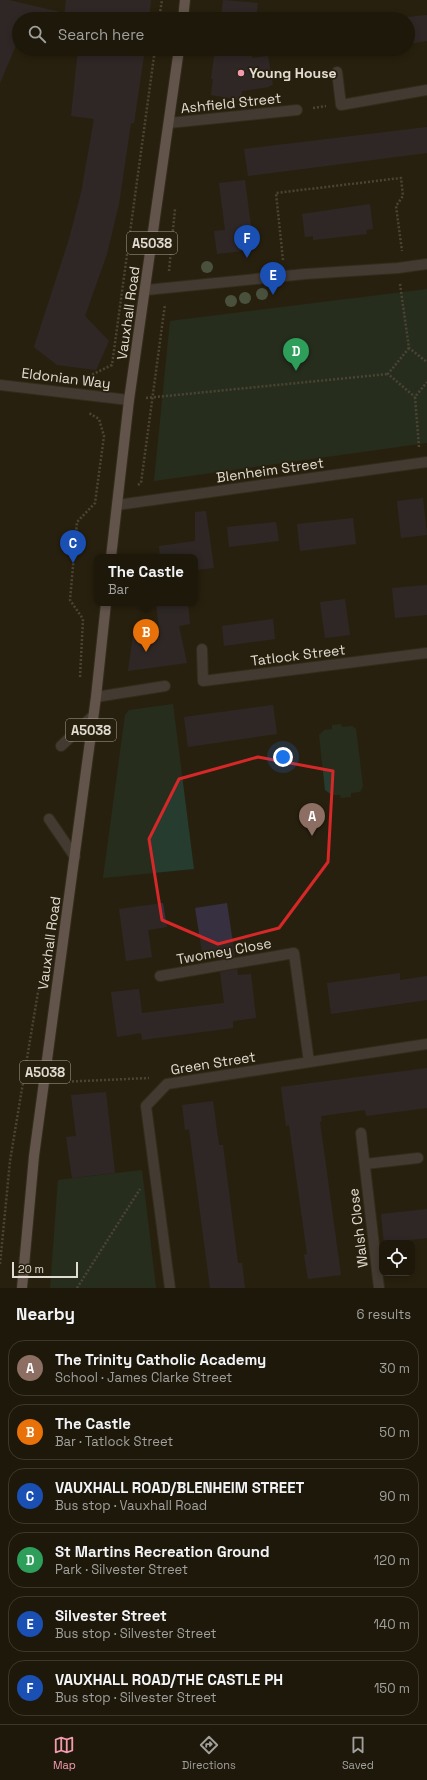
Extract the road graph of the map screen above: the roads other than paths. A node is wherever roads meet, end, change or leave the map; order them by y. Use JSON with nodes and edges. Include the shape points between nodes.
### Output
{"nodes":[{"id":1,"x":185,"y":0,"type":"edge"},
{"id":2,"x":184,"y":12,"type":"edge"},
{"id":3,"x":178,"y":56,"type":"edge"},
{"id":4,"x":337,"y":72,"type":"dead end"},
{"id":5,"x":427,"y":90,"type":"edge"},
{"id":6,"x":297,"y":110,"type":"road end"},
{"id":7,"x":169,"y":123,"type":"junction"},
{"id":8,"x":427,"y":264,"type":"edge"},
{"id":9,"x":146,"y":290,"type":"junction"},
{"id":10,"x":0,"y":385,"type":"edge"},
{"id":11,"x":129,"y":400,"type":"junction"},
{"id":12,"x":424,"y":463,"type":"edge"},
{"id":13,"x":117,"y":505,"type":"junction"},
{"id":14,"x":111,"y":554,"type":"edge"},
{"id":15,"x":106,"y":606,"type":"edge"},
{"id":16,"x":202,"y":649,"type":"dead end"},
{"id":17,"x":427,"y":653,"type":"edge"},
{"id":18,"x":165,"y":686,"type":"dead end"},
{"id":19,"x":96,"y":697,"type":"junction"},
{"id":20,"x":93,"y":716,"type":"junction"},
{"id":21,"x":61,"y":746,"type":"dead end"},
{"id":22,"x":49,"y":819,"type":"dead end"},
{"id":23,"x":75,"y":857,"type":"junction"},
{"id":24,"x":160,"y":976,"type":"dead end"},
{"id":25,"x":427,"y":1044,"type":"edge"},
{"id":26,"x":309,"y":1062,"type":"junction"},
{"id":27,"x":361,"y":1133,"type":"dead end"},
{"id":28,"x":418,"y":1158,"type":"dead end"},
{"id":29,"x":364,"y":1164,"type":"junction"},
{"id":30,"x":22,"y":1288,"type":"edge"},
{"id":31,"x":170,"y":1288,"type":"edge"},
{"id":32,"x":379,"y":1288,"type":"edge"}],
"edges":[{"from":1,"to":2,"type":"main road"},
{"from":3,"to":7,"type":"main road","name":"Vauxhall Road","number":"A5038"},
{"from":4,"to":5,"type":"street","via":[[341,105]]},
{"from":6,"to":7,"type":"street","name":"Ashfield Street"},
{"from":7,"to":9,"type":"main road","name":"Vauxhall Road","number":"A5038"},
{"from":8,"to":9,"type":"street"},
{"from":9,"to":11,"type":"main road","name":"Vauxhall Road","number":"A5038"},
{"from":10,"to":11,"type":"street","name":"Eldonian Way"},
{"from":11,"to":13,"type":"main road","name":"Vauxhall Road","number":"A5038"},
{"from":12,"to":13,"type":"street","name":"Blenheim Street"},
{"from":13,"to":14,"type":"main road","name":"Vauxhall Road","number":"A5038"},
{"from":15,"to":19,"type":"main road","name":"Vauxhall Road","number":"A5038"},
{"from":16,"to":17,"type":"street","name":"Tatlock Street","via":[[203,681]]},
{"from":18,"to":19,"type":"street"},
{"from":19,"to":20,"type":"main road","name":"Vauxhall Road","number":"A5038"},
{"from":20,"to":21,"type":"street"},
{"from":20,"to":23,"type":"main road","name":"Vauxhall Road","number":"A5038"},
{"from":22,"to":23,"type":"street"},
{"from":23,"to":30,"type":"main road","name":"Vauxhall Road","number":"A5038","via":[[34,1156]]},
{"from":24,"to":26,"type":"street","name":"Twomey Close","via":[[294,953]]},
{"from":25,"to":26,"type":"street","name":"Green Street"},
{"from":26,"to":31,"type":"street","name":"Green Street","via":[[167,1084],[146,1106]]},
{"from":27,"to":29,"type":"street","name":"Walsh Close"},
{"from":28,"to":29,"type":"street"},
{"from":29,"to":32,"type":"street","name":"Walsh Close"}]}
